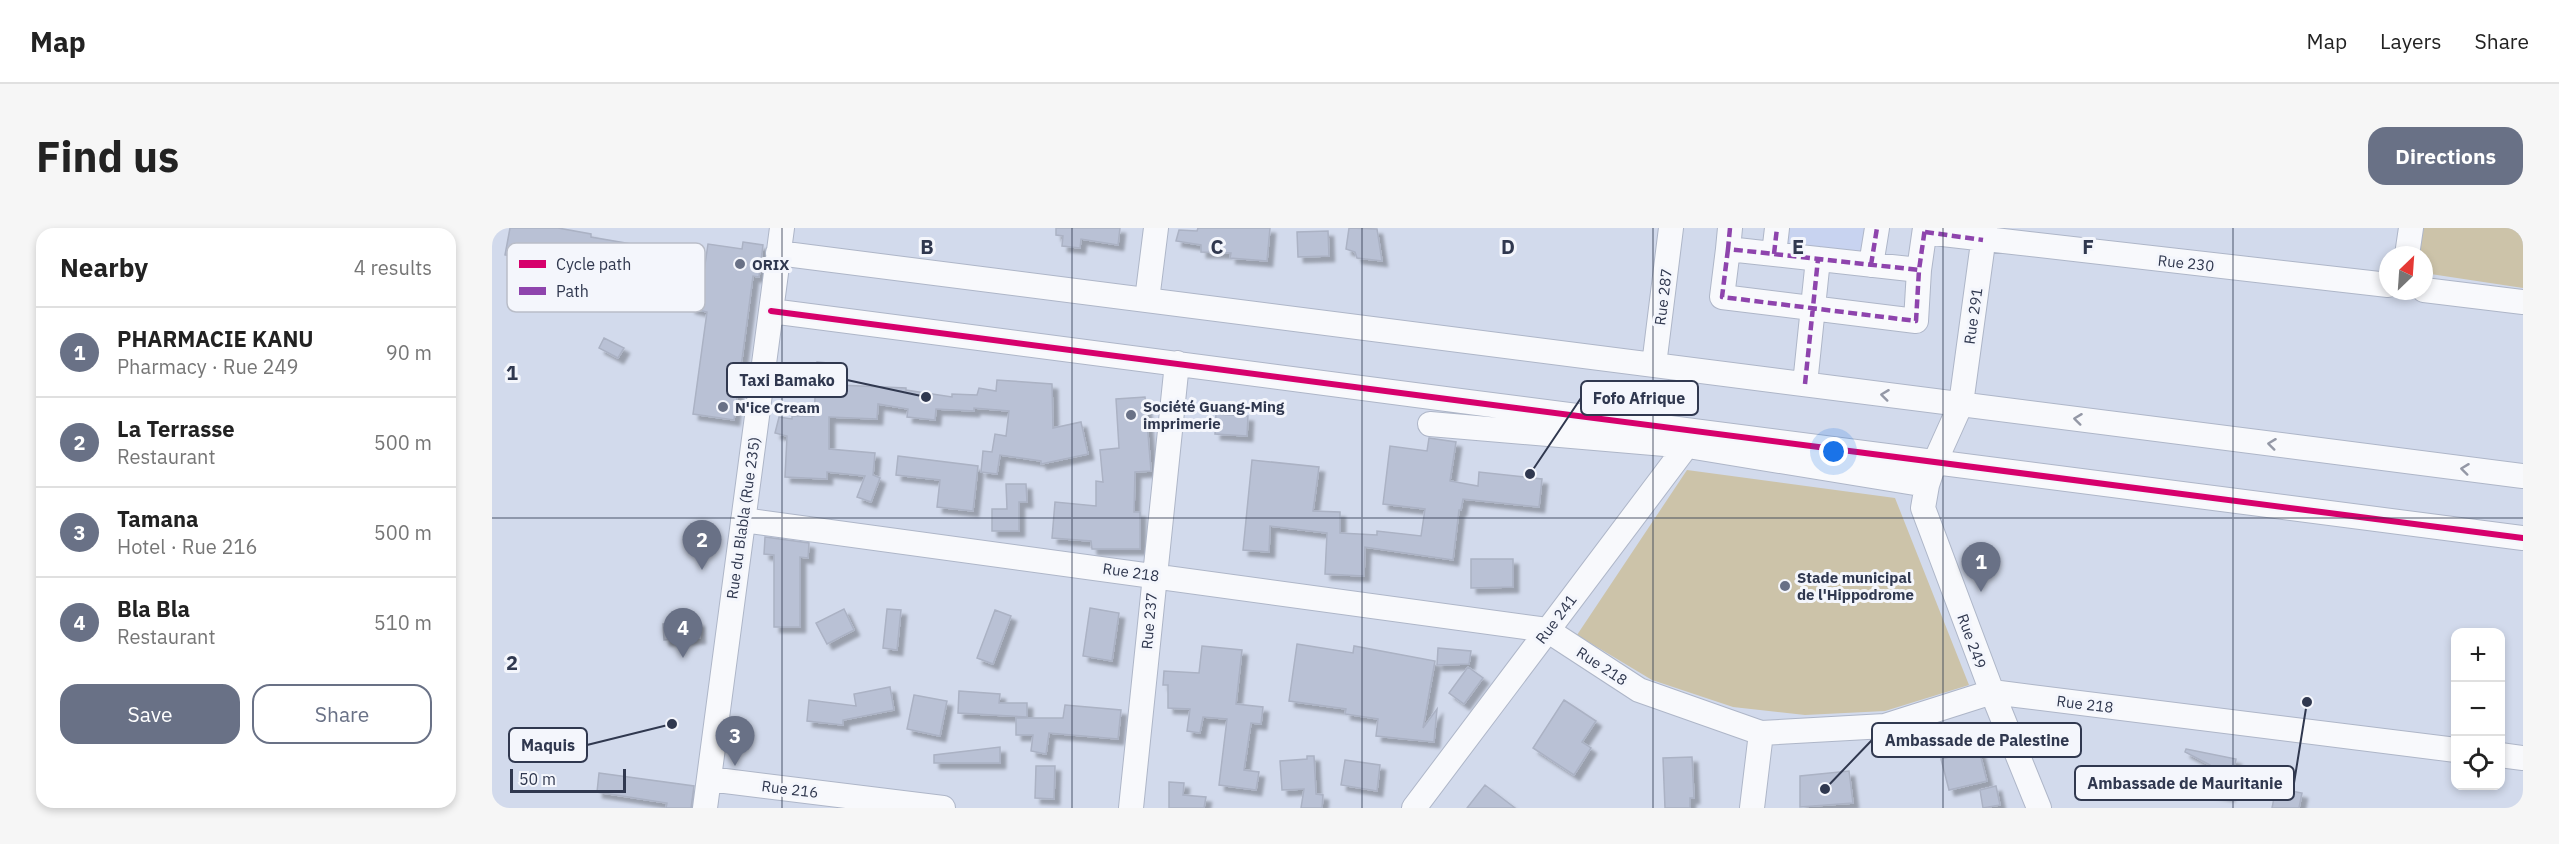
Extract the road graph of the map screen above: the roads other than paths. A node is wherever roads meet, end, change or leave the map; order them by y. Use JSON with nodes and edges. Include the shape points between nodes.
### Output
{"nodes":[{"id":1,"x":782,"y":228,"type":"edge"},
{"id":2,"x":1156,"y":228,"type":"edge"},
{"id":3,"x":1671,"y":228,"type":"edge"},
{"id":4,"x":1777,"y":228,"type":"edge"},
{"id":5,"x":1877,"y":228,"type":"edge"},
{"id":6,"x":2411,"y":228,"type":"edge"},
{"id":7,"x":1925,"y":230,"type":"edge"},
{"id":8,"x":1984,"y":234,"type":"edge"},
{"id":9,"x":1729,"y":238,"type":"edge"},
{"id":10,"x":2408,"y":246,"type":"edge"},
{"id":11,"x":778,"y":253,"type":"junction"},
{"id":12,"x":1774,"y":254,"type":"junction"},
{"id":13,"x":1818,"y":259,"type":"junction"},
{"id":14,"x":1871,"y":265,"type":"junction"},
{"id":15,"x":1919,"y":270,"type":"junction"},
{"id":16,"x":2379,"y":284,"type":"edge"},
{"id":17,"x":2433,"y":291,"type":"edge"},
{"id":18,"x":1147,"y":300,"type":"junction"},
{"id":19,"x":2523,"y":302,"type":"edge"},
{"id":20,"x":1813,"y":309,"type":"junction"},
{"id":21,"x":771,"y":311,"type":"junction"},
{"id":22,"x":1177,"y":363,"type":"junction"},
{"id":23,"x":1654,"y":365,"type":"junction"},
{"id":24,"x":1804,"y":384,"type":"junction"},
{"id":25,"x":1961,"y":404,"type":"junction"},
{"id":26,"x":1430,"y":424,"type":"dead end"},
{"id":27,"x":1693,"y":438,"type":"junction"},
{"id":28,"x":1930,"y":475,"type":"junction"},
{"id":29,"x":2523,"y":476,"type":"edge"},
{"id":30,"x":743,"y":520,"type":"junction"},
{"id":31,"x":2523,"y":538,"type":"edge"},
{"id":32,"x":1154,"y":575,"type":"junction"},
{"id":33,"x":1548,"y":630,"type":"junction"},
{"id":34,"x":1992,"y":692,"type":"junction"},
{"id":35,"x":1761,"y":733,"type":"junction"},
{"id":36,"x":2451,"y":749,"type":"edge"},
{"id":37,"x":2505,"y":756,"type":"edge"},
{"id":38,"x":2523,"y":758,"type":"edge"},
{"id":39,"x":709,"y":779,"type":"junction"},
{"id":40,"x":705,"y":808,"type":"edge"},
{"id":41,"x":943,"y":808,"type":"edge"},
{"id":42,"x":1131,"y":808,"type":"edge"},
{"id":43,"x":1414,"y":808,"type":"edge"},
{"id":44,"x":1752,"y":808,"type":"edge"},
{"id":45,"x":2039,"y":808,"type":"edge"}],
"edges":[{"from":1,"to":11,"type":"street","name":"Rue du Blabla (Rue 235)"},
{"from":2,"to":18,"type":"street"},
{"from":3,"to":23,"type":"street","name":"Rue 287"},
{"from":4,"to":12,"type":"street"},
{"from":5,"to":14,"type":"street"},
{"from":6,"to":10,"type":"street"},
{"from":7,"to":8,"type":"street","name":"Rue 230"},
{"from":7,"to":15,"type":"street"},
{"from":8,"to":16,"type":"street","name":"Rue 230"},
{"from":8,"to":25,"type":"street","name":"Rue 291"},
{"from":9,"to":12,"type":"street"},
{"from":9,"to":20,"type":"street","via":[[1722,297]]},
{"from":11,"to":18,"type":"street"},
{"from":11,"to":21,"type":"street","name":"Rue du Blabla (Rue 235)"},
{"from":12,"to":13,"type":"street"},
{"from":13,"to":14,"type":"street"},
{"from":13,"to":20,"type":"street"},
{"from":14,"to":15,"type":"street"},
{"from":15,"to":20,"type":"street","via":[[1916,321]]},
{"from":17,"to":19,"type":"street"},
{"from":18,"to":23,"type":"street"},
{"from":20,"to":24,"type":"street"},
{"from":21,"to":22,"type":"street"},
{"from":21,"to":30,"type":"street","name":"Rue du Blabla (Rue 235)"},
{"from":22,"to":27,"type":"street"},
{"from":22,"to":32,"type":"street","name":"Rue 237"},
{"from":23,"to":24,"type":"street"},
{"from":25,"to":24,"type":"street","one_way":true},
{"from":25,"to":28,"type":"street","name":"Rue 249"},
{"from":29,"to":25,"type":"street","one_way":true},
{"from":26,"to":27,"type":"street"},
{"from":27,"to":28,"type":"street"},
{"from":27,"to":33,"type":"street","name":"Rue 241"},
{"from":28,"to":31,"type":"street"},
{"from":28,"to":34,"type":"street","name":"Rue 249","via":[[1923,508]]},
{"from":30,"to":32,"type":"street","name":"Rue 218"},
{"from":30,"to":39,"type":"street","name":"Rue du Blabla (Rue 235)"},
{"from":32,"to":33,"type":"street","name":"Rue 218"},
{"from":32,"to":42,"type":"street","name":"Rue 237"},
{"from":33,"to":35,"type":"street","name":"Rue 218","via":[[1639,690]]},
{"from":33,"to":43,"type":"street","name":"Rue 241"},
{"from":34,"to":35,"type":"street","name":"Rue 218","via":[[1885,726]]},
{"from":34,"to":36,"type":"street","name":"Rue 218"},
{"from":34,"to":45,"type":"street","name":"Rue 249"},
{"from":35,"to":44,"type":"street"},
{"from":37,"to":38,"type":"street"},
{"from":39,"to":40,"type":"street","name":"Rue du Blabla (Rue 235)"},
{"from":39,"to":41,"type":"street","name":"Rue 216"}]}
